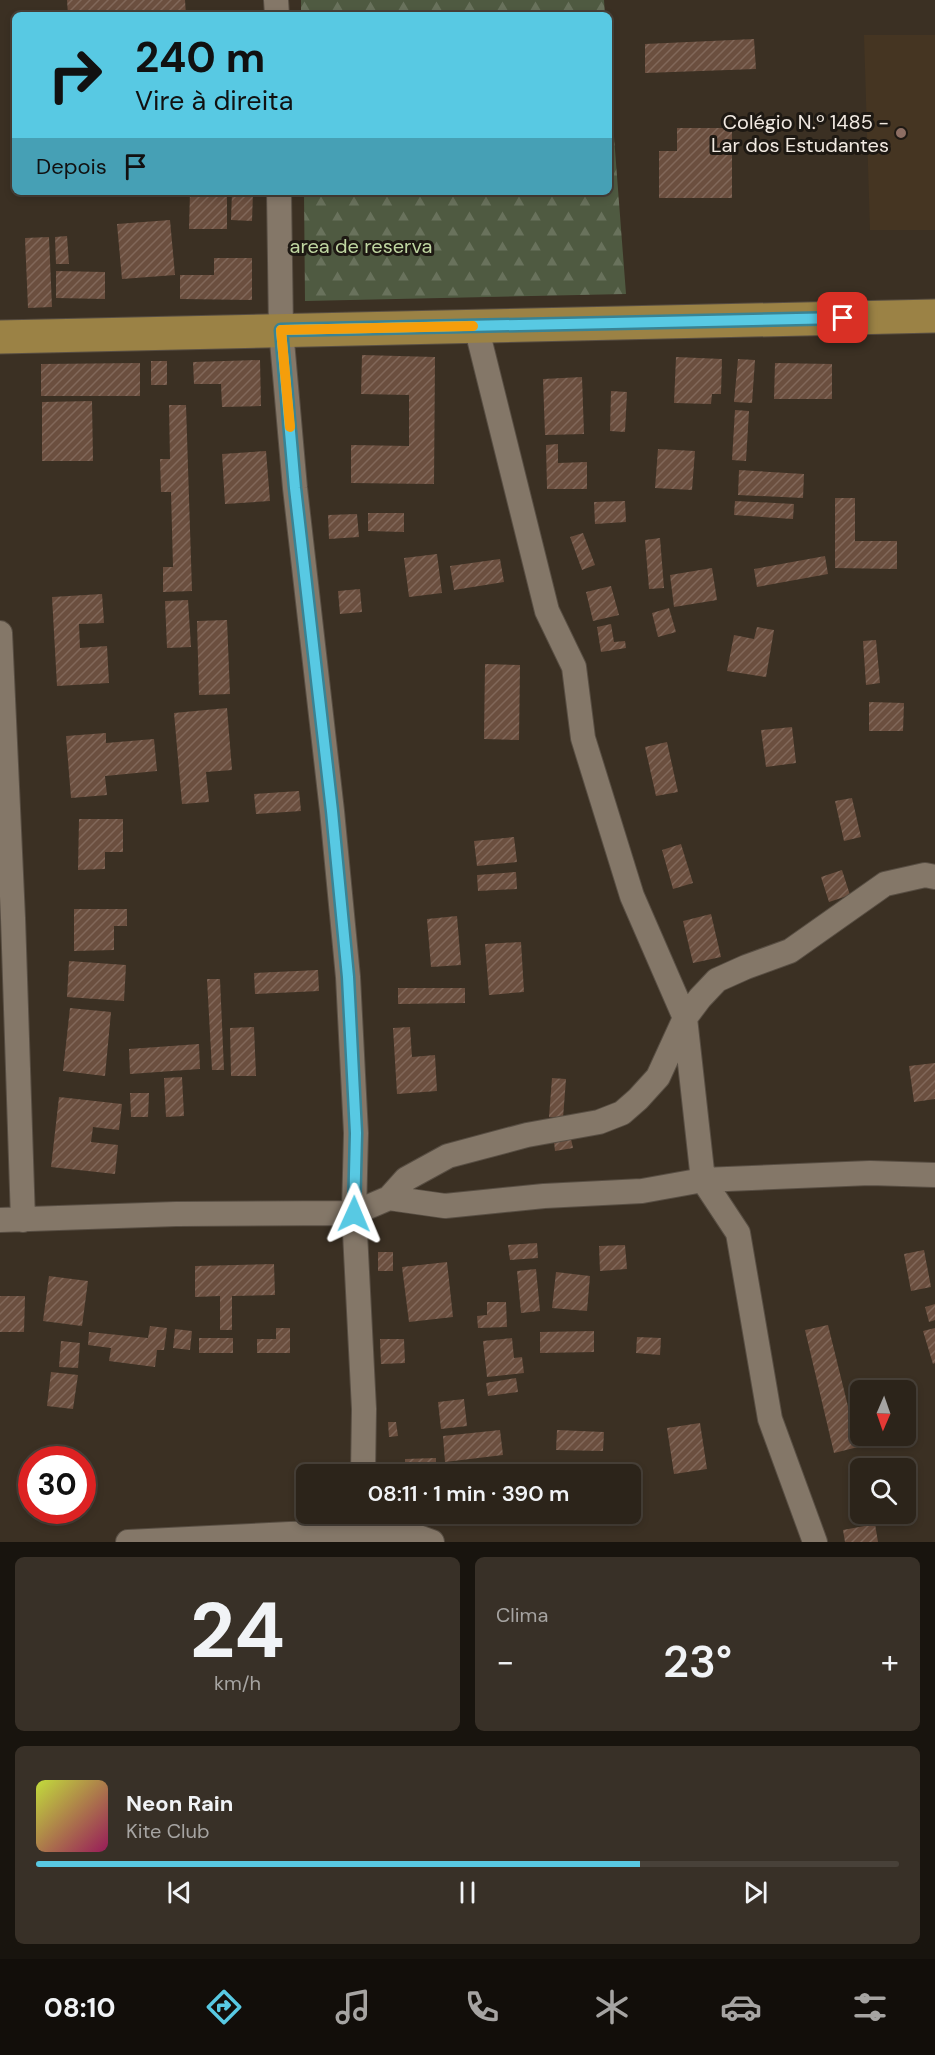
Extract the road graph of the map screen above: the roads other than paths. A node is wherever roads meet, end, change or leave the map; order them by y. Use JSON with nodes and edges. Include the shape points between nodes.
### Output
{"nodes":[{"id":1,"x":279,"y":195,"type":"edge"},
{"id":2,"x":935,"y":315,"type":"edge"},
{"id":3,"x":476,"y":326,"type":"junction"},
{"id":4,"x":281,"y":330,"type":"junction"},
{"id":5,"x":0,"y":337,"type":"edge"},
{"id":6,"x":0,"y":633,"type":"edge"},
{"id":7,"x":935,"y":877,"type":"edge"},
{"id":8,"x":685,"y":1018,"type":"junction"},
{"id":9,"x":935,"y":1176,"type":"edge"},
{"id":10,"x":703,"y":1180,"type":"junction"},
{"id":11,"x":389,"y":1198,"type":"junction"},
{"id":12,"x":354,"y":1214,"type":"junction"},
{"id":13,"x":12,"y":1220,"type":"edge"},
{"id":14,"x":363,"y":1464,"type":"edge"},
{"id":15,"x":362,"y":1529,"type":"edge"},
{"id":16,"x":128,"y":1542,"type":"edge"},
{"id":17,"x":432,"y":1542,"type":"edge"},
{"id":18,"x":815,"y":1542,"type":"edge"}],
"edges":[{"from":1,"to":4,"type":"street"},
{"from":2,"to":3,"type":"main road"},
{"from":3,"to":4,"type":"main road"},
{"from":3,"to":8,"type":"street","via":[[547,611],[574,667],[583,738],[632,896]]},
{"from":4,"to":5,"type":"main road"},
{"from":4,"to":12,"type":"street","via":[[348,977],[356,1133]]},
{"from":6,"to":13,"type":"street","via":[[13,918]]},
{"from":7,"to":8,"type":"street","via":[[925,875],[885,884],[790,951],[717,980]]},
{"from":8,"to":10,"type":"street"},
{"from":8,"to":11,"type":"street","via":[[658,1077],[622,1113],[599,1122],[527,1135],[448,1156],[406,1179]]},
{"from":9,"to":10,"type":"street","via":[[870,1173]]},
{"from":10,"to":11,"type":"street","via":[[642,1191],[445,1206]]},
{"from":10,"to":18,"type":"street","via":[[738,1233],[770,1419]]},
{"from":11,"to":12,"type":"street"},
{"from":12,"to":13,"type":"street","via":[[176,1214]]},
{"from":12,"to":14,"type":"street"},
{"from":15,"to":16,"type":"street"},
{"from":15,"to":17,"type":"street","via":[[402,1531]]}]}
